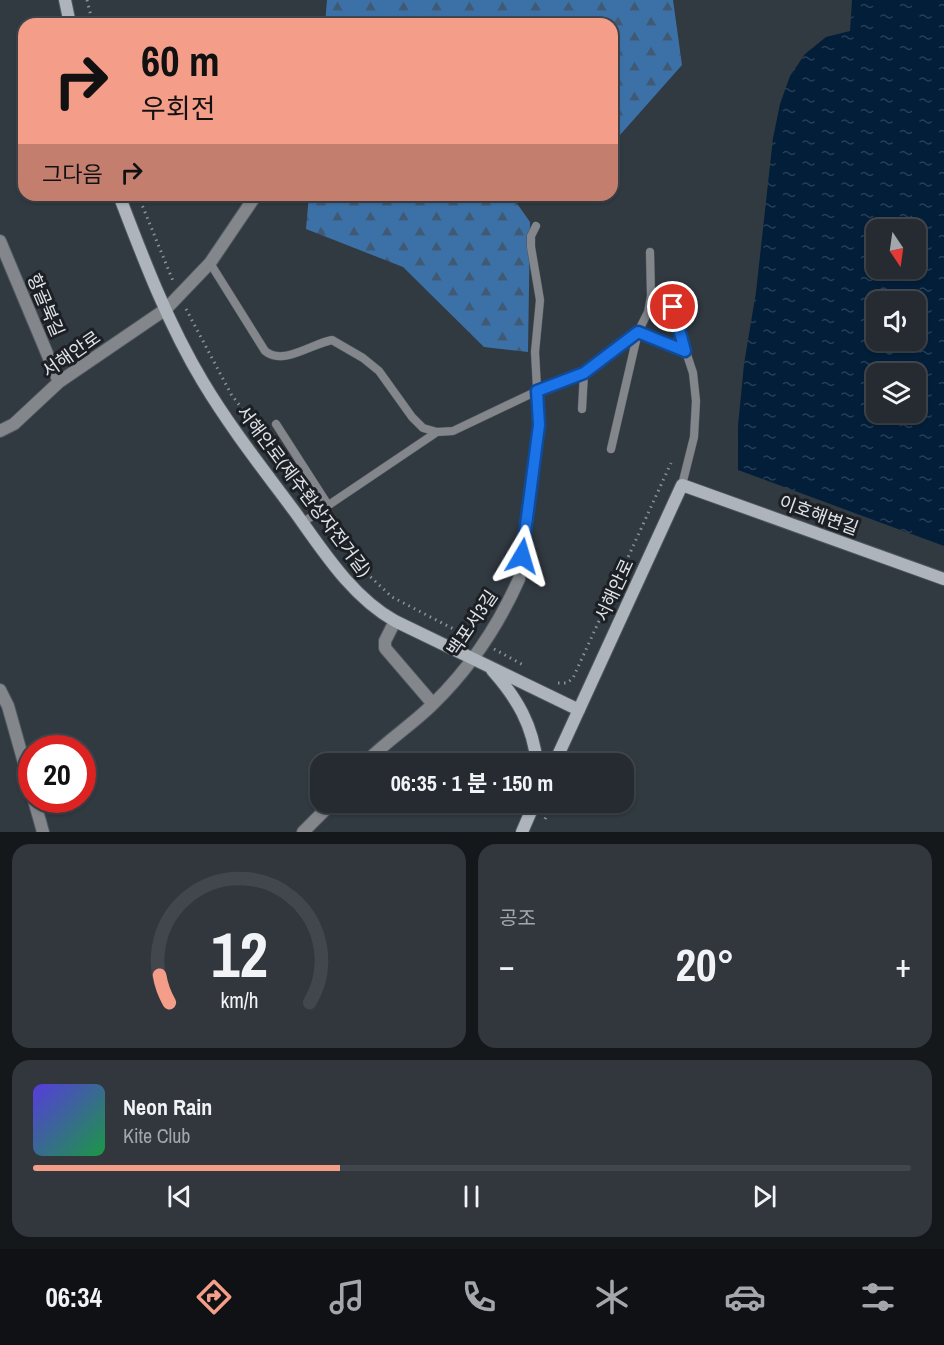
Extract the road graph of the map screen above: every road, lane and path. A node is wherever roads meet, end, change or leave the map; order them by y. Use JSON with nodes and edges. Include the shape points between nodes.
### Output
{"nodes":[{"id":1,"x":65,"y":0,"type":"edge"},
{"id":2,"x":87,"y":0,"type":"edge"},
{"id":3,"x":69,"y":18,"type":"edge"},
{"id":4,"x":92,"y":18,"type":"edge"},
{"id":5,"x":122,"y":201,"type":"edge"},
{"id":6,"x":140,"y":201,"type":"edge"},
{"id":7,"x":252,"y":201,"type":"edge"},
{"id":8,"x":536,"y":226,"type":"dead end"},
{"id":9,"x":0,"y":241,"type":"edge"},
{"id":10,"x":650,"y":252,"type":"dead end"},
{"id":11,"x":210,"y":263,"type":"junction"},
{"id":12,"x":173,"y":281,"type":"dead end"},
{"id":13,"x":651,"y":296,"type":"junction"},
{"id":14,"x":166,"y":309,"type":"junction"},
{"id":15,"x":638,"y":332,"type":"junction"},
{"id":16,"x":201,"y":339,"type":"dead end"},
{"id":17,"x":685,"y":351,"type":"junction"},
{"id":18,"x":584,"y":373,"type":"junction"},
{"id":19,"x":59,"y":382,"type":"junction"},
{"id":20,"x":537,"y":391,"type":"junction"},
{"id":21,"x":582,"y":409,"type":"dead end"},
{"id":22,"x":276,"y":424,"type":"dead end"},
{"id":23,"x":0,"y":431,"type":"edge"},
{"id":24,"x":437,"y":432,"type":"junction"},
{"id":25,"x":611,"y":449,"type":"dead end"},
{"id":26,"x":671,"y":463,"type":"dead end"},
{"id":27,"x":682,"y":485,"type":"junction"},
{"id":28,"x":305,"y":494,"type":"dead end"},
{"id":29,"x":328,"y":505,"type":"junction"},
{"id":30,"x":324,"y":521,"type":"dead end"},
{"id":31,"x":302,"y":523,"type":"junction"},
{"id":32,"x":519,"y":579,"type":"joint"},
{"id":33,"x":944,"y":579,"type":"edge"},
{"id":34,"x":395,"y":621,"type":"junction"},
{"id":35,"x":466,"y":636,"type":"dead end"},
{"id":36,"x":495,"y":650,"type":"dead end"},
{"id":37,"x":472,"y":657,"type":"junction"},
{"id":38,"x":487,"y":664,"type":"junction"},
{"id":39,"x":532,"y":670,"type":"dead end"},
{"id":40,"x":551,"y":680,"type":"dead end"},
{"id":41,"x":0,"y":690,"type":"edge"},
{"id":42,"x":433,"y":704,"type":"junction"},
{"id":43,"x":579,"y":710,"type":"junction"},
{"id":44,"x":18,"y":741,"type":"edge"},
{"id":45,"x":374,"y":753,"type":"edge"},
{"id":46,"x":535,"y":753,"type":"edge"},
{"id":47,"x":559,"y":753,"type":"edge"},
{"id":48,"x":38,"y":813,"type":"edge"},
{"id":49,"x":322,"y":813,"type":"edge"},
{"id":50,"x":530,"y":813,"type":"edge"},
{"id":51,"x":548,"y":813,"type":"edge"},
{"id":52,"x":544,"y":822,"type":"dead end"},
{"id":53,"x":43,"y":832,"type":"edge"},
{"id":54,"x":303,"y":832,"type":"edge"},
{"id":55,"x":522,"y":832,"type":"edge"}],
"edges":[{"from":1,"to":3,"type":"street"},
{"from":2,"to":4,"type":"path"},
{"from":5,"to":14,"type":"street","name":"서해안로(제주환상자전거길)"},
{"from":6,"to":12,"type":"path"},
{"from":7,"to":11,"type":"street","name":"서해안로"},
{"from":8,"to":20,"type":"lane","name":"백포서3길","via":[[531,236],[540,300],[535,352]]},
{"from":9,"to":19,"type":"street","name":"항골북길"},
{"from":10,"to":13,"type":"lane"},
{"from":11,"to":14,"type":"street","name":"서해안로"},
{"from":11,"to":24,"type":"lane","via":[[272,357],[280,358],[332,340],[379,371],[418,423]]},
{"from":13,"to":15,"type":"lane"},
{"from":13,"to":17,"type":"lane","via":[[665,296],[669,300]]},
{"from":14,"to":19,"type":"street","name":"서해안로"},
{"from":14,"to":31,"type":"street","name":"서해안로(제주환상자전거길)","via":[[219,409]]},
{"from":15,"to":17,"type":"lane"},
{"from":15,"to":18,"type":"lane"},
{"from":15,"to":25,"type":"lane"},
{"from":16,"to":28,"type":"path","via":[[231,394]]},
{"from":17,"to":27,"type":"lane","via":[[693,373],[696,401],[694,437]]},
{"from":18,"to":20,"type":"lane"},
{"from":18,"to":21,"type":"lane"},
{"from":19,"to":23,"type":"street","name":"서해안로","via":[[14,424]]},
{"from":20,"to":24,"type":"lane","via":[[453,431]]},
{"from":20,"to":32,"type":"lane","name":"백포서3길","via":[[539,425]]},
{"from":22,"to":29,"type":"lane"},
{"from":24,"to":29,"type":"lane"},
{"from":26,"to":40,"type":"path","via":[[573,678],[562,683]]},
{"from":27,"to":33,"type":"street","name":"이호해변길"},
{"from":27,"to":43,"type":"street","name":"서해안로"},
{"from":29,"to":31,"type":"lane"},
{"from":30,"to":35,"type":"path","via":[[362,569],[392,597]]},
{"from":31,"to":34,"type":"street","name":"서해안로(제주환상자전거길)","via":[[351,585]]},
{"from":32,"to":37,"type":"street","name":"백포서3길","via":[[506,609]]},
{"from":34,"to":37,"type":"street","name":"서해안로(제주환상자전거길)"},
{"from":34,"to":42,"type":"street","via":[[385,641],[386,648]]},
{"from":36,"to":39,"type":"path"},
{"from":37,"to":38,"type":"street","name":"서해안로(제주환상자전거길)"},
{"from":37,"to":42,"type":"street","name":"백포서3길"},
{"from":38,"to":43,"type":"street","name":"서해안로(제주환상자전거길)"},
{"from":38,"to":46,"type":"street","via":[[521,708]]},
{"from":41,"to":44,"type":"street"},
{"from":42,"to":45,"type":"street","name":"백포서3길"},
{"from":43,"to":47,"type":"street"},
{"from":48,"to":53,"type":"street"},
{"from":49,"to":54,"type":"street"},
{"from":50,"to":55,"type":"street"},
{"from":51,"to":52,"type":"path"}]}
